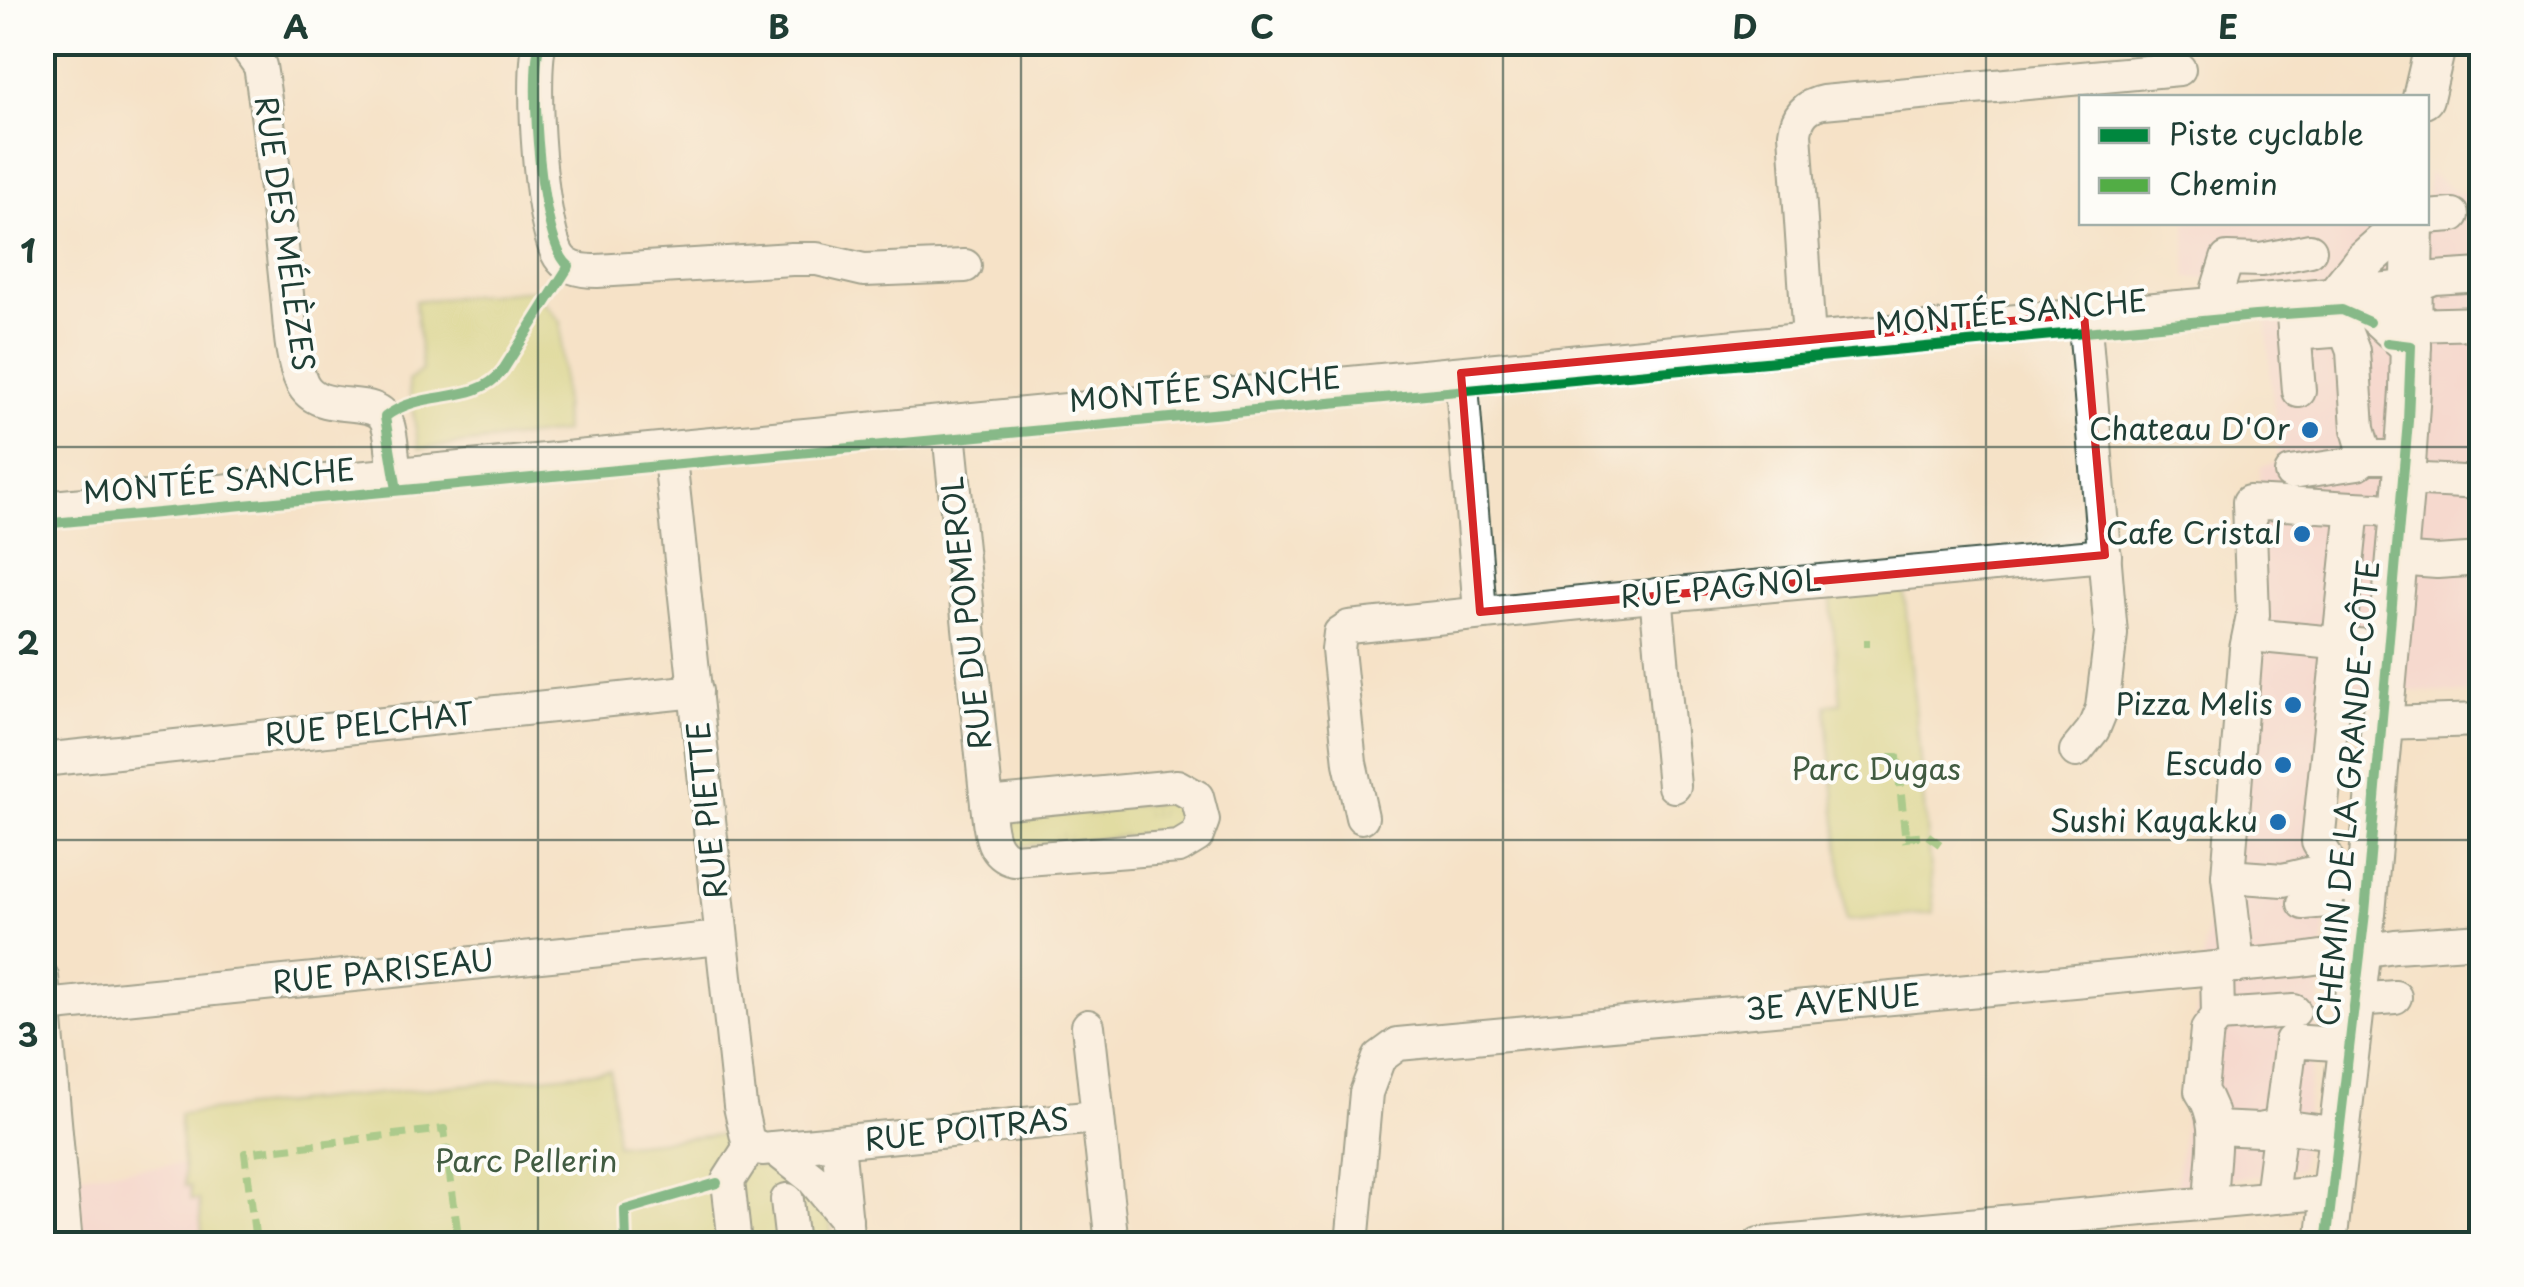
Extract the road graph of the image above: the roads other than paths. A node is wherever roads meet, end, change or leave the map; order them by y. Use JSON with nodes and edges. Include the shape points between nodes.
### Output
{"nodes":[{"id":1,"x":244,"y":42,"type":"edge"},
{"id":2,"x":540,"y":42,"type":"edge"},
{"id":3,"x":2436,"y":42,"type":"edge"},
{"id":4,"x":2179,"y":69,"type":"dead end"},
{"id":5,"x":2424,"y":95,"type":"edge"},
{"id":6,"x":2308,"y":236,"type":"edge"},
{"id":7,"x":2421,"y":260,"type":"edge"},
{"id":8,"x":964,"y":266,"type":"dead end"},
{"id":9,"x":2482,"y":275,"type":"edge"},
{"id":10,"x":2326,"y":292,"type":"junction"},
{"id":11,"x":2218,"y":302,"type":"junction"},
{"id":12,"x":2084,"y":314,"type":"junction"},
{"id":13,"x":2482,"y":323,"type":"edge"},
{"id":14,"x":2294,"y":334,"type":"junction"},
{"id":15,"x":1809,"y":338,"type":"junction"},
{"id":16,"x":1461,"y":373,"type":"junction"},
{"id":17,"x":2299,"y":391,"type":"dead end"},
{"id":18,"x":948,"y":422,"type":"junction"},
{"id":19,"x":669,"y":449,"type":"junction"},
{"id":20,"x":2291,"y":473,"type":"dead end"},
{"id":21,"x":395,"y":475,"type":"junction"},
{"id":22,"x":2394,"y":477,"type":"junction"},
{"id":23,"x":2482,"y":483,"type":"edge"},
{"id":24,"x":42,"y":508,"type":"edge"},
{"id":25,"x":2352,"y":508,"type":"junction"},
{"id":26,"x":2105,"y":555,"type":"junction"},
{"id":27,"x":2396,"y":559,"type":"junction"},
{"id":28,"x":2482,"y":559,"type":"edge"},
{"id":29,"x":1656,"y":595,"type":"junction"},
{"id":30,"x":1480,"y":612,"type":"junction"},
{"id":31,"x":2250,"y":635,"type":"junction"},
{"id":32,"x":2338,"y":645,"type":"junction"},
{"id":33,"x":2389,"y":648,"type":"junction"},
{"id":34,"x":696,"y":691,"type":"junction"},
{"id":35,"x":2482,"y":720,"type":"edge"},
{"id":36,"x":2382,"y":723,"type":"junction"},
{"id":37,"x":2076,"y":751,"type":"dead end"},
{"id":38,"x":42,"y":760,"type":"edge"},
{"id":39,"x":1674,"y":786,"type":"dead end"},
{"id":40,"x":987,"y":804,"type":"junction"},
{"id":41,"x":1362,"y":816,"type":"dead end"},
{"id":42,"x":2228,"y":876,"type":"junction"},
{"id":43,"x":2332,"y":887,"type":"junction"},
{"id":44,"x":721,"y":938,"type":"junction"},
{"id":45,"x":2482,"y":940,"type":"edge"},
{"id":46,"x":2361,"y":952,"type":"junction"},
{"id":47,"x":2258,"y":958,"type":"junction"},
{"id":48,"x":44,"y":992,"type":"edge"},
{"id":49,"x":2218,"y":1016,"type":"junction"},
{"id":50,"x":1088,"y":1026,"type":"dead end"},
{"id":51,"x":2350,"y":1046,"type":"junction"},
{"id":52,"x":2284,"y":1049,"type":"junction"},
{"id":53,"x":1097,"y":1117,"type":"junction"},
{"id":54,"x":2280,"y":1126,"type":"junction"},
{"id":55,"x":2215,"y":1128,"type":"junction"},
{"id":56,"x":2340,"y":1134,"type":"junction"},
{"id":57,"x":838,"y":1142,"type":"junction"},
{"id":58,"x":763,"y":1147,"type":"junction"},
{"id":59,"x":2332,"y":1192,"type":"junction"},
{"id":60,"x":2271,"y":1196,"type":"junction"},
{"id":61,"x":787,"y":1200,"type":"dead end"},
{"id":62,"x":2211,"y":1202,"type":"junction"},
{"id":63,"x":847,"y":1232,"type":"edge"},
{"id":64,"x":66,"y":1244,"type":"edge"},
{"id":65,"x":735,"y":1244,"type":"edge"},
{"id":66,"x":792,"y":1244,"type":"edge"},
{"id":67,"x":1112,"y":1244,"type":"edge"},
{"id":68,"x":1352,"y":1244,"type":"edge"},
{"id":69,"x":1759,"y":1244,"type":"edge"},
{"id":70,"x":2326,"y":1244,"type":"edge"}],
"edges":[{"from":1,"to":21,"type":"street","name":"RUE DES MÉLÈZES","via":[[260,66],[304,386],[329,403],[381,412]]},
{"from":2,"to":8,"type":"street","via":[[537,120],[544,191],[556,253],[569,266],[597,272],[792,259],[875,270]]},
{"from":3,"to":5,"type":"main road"},
{"from":4,"to":15,"type":"street","via":[[1809,106],[1795,133]]},
{"from":6,"to":10,"type":"street"},
{"from":6,"to":11,"type":"street","via":[[2261,260],[2227,259]]},
{"from":7,"to":9,"type":"street","via":[[2434,278]]},
{"from":7,"to":10,"type":"main road"},
{"from":7,"to":10,"type":"street","name":"MONTÉE SANCHE"},
{"from":7,"to":10,"type":"main road","via":[[2364,262]]},
{"from":7,"to":13,"type":"street"},
{"from":7,"to":22,"type":"main road","name":"CHEMIN DE LA GRANDE-CÔTE"},
{"from":10,"to":11,"type":"street","name":"MONTÉE SANCHE"},
{"from":10,"to":14,"type":"street"},
{"from":11,"to":12,"type":"street","name":"MONTÉE SANCHE"},
{"from":12,"to":15,"type":"street","name":"MONTÉE SANCHE"},
{"from":12,"to":26,"type":"street"},
{"from":14,"to":17,"type":"street"},
{"from":14,"to":22,"type":"street","via":[[2345,330],[2353,351],[2358,429]]},
{"from":15,"to":16,"type":"street","name":"MONTÉE SANCHE"},
{"from":16,"to":18,"type":"street","name":"MONTÉE SANCHE"},
{"from":16,"to":30,"type":"street"},
{"from":18,"to":19,"type":"street","name":"MONTÉE SANCHE"},
{"from":18,"to":40,"type":"street","name":"RUE DU POMEROL"},
{"from":19,"to":21,"type":"street","name":"MONTÉE SANCHE"},
{"from":19,"to":34,"type":"street","name":"RUE PIETTE"},
{"from":20,"to":22,"type":"street","via":[[2358,463]]},
{"from":21,"to":24,"type":"street","name":"MONTÉE SANCHE"},
{"from":22,"to":23,"type":"street"},
{"from":22,"to":25,"type":"street","via":[[2378,508]]},
{"from":22,"to":27,"type":"main road","name":"CHEMIN DE LA GRANDE-CÔTE"},
{"from":25,"to":31,"type":"street","via":[[2249,502]]},
{"from":25,"to":32,"type":"street"},
{"from":26,"to":29,"type":"street","name":"RUE PAGNOL"},
{"from":26,"to":37,"type":"street","via":[[2111,634],[2105,689],[2099,718]]},
{"from":27,"to":28,"type":"street"},
{"from":27,"to":33,"type":"main road","name":"CHEMIN DE LA GRANDE-CÔTE"},
{"from":29,"to":30,"type":"street","name":"RUE PAGNOL"},
{"from":29,"to":39,"type":"street"},
{"from":30,"to":41,"type":"street","name":"RUE PAGNOL","via":[[1358,625],[1340,634],[1342,707]]},
{"from":31,"to":32,"type":"street"},
{"from":31,"to":42,"type":"street"},
{"from":32,"to":33,"type":"street"},
{"from":32,"to":43,"type":"street","via":[[2318,842]]},
{"from":33,"to":36,"type":"main road","name":"CHEMIN DE LA GRANDE-CÔTE"},
{"from":34,"to":38,"type":"street","name":"RUE PELCHAT"},
{"from":34,"to":44,"type":"street","name":"RUE PIETTE"},
{"from":35,"to":36,"type":"street"},
{"from":36,"to":43,"type":"main road","name":"CHEMIN DE LA GRANDE-CÔTE"},
{"from":40,"to":40,"type":"street","name":"RUE DU POMEROL","via":[[995,847],[1014,860],[1179,847],[1198,836],[1203,820],[1196,797],[1178,786]]},
{"from":42,"to":43,"type":"street","via":[[2283,880],[2312,873]]},
{"from":42,"to":47,"type":"street"},
{"from":43,"to":46,"type":"main road","name":"CHEMIN DE LA GRANDE-CÔTE"},
{"from":44,"to":48,"type":"street","name":"RUE PARISEAU"},
{"from":44,"to":58,"type":"street","name":"RUE PIETTE","via":[[743,1132]]},
{"from":45,"to":46,"type":"street","name":"3E AVENUE"},
{"from":46,"to":47,"type":"street","name":"3E AVENUE"},
{"from":46,"to":51,"type":"main road","name":"CHEMIN DE LA GRANDE-CÔTE","via":[[2375,998]]},
{"from":47,"to":49,"type":"street"},
{"from":47,"to":52,"type":"street","via":[[2303,1000]]},
{"from":47,"to":68,"type":"street","name":"3E AVENUE","via":[[1392,1045],[1379,1058],[1366,1094]]},
{"from":48,"to":64,"type":"street"},
{"from":49,"to":52,"type":"street"},
{"from":49,"to":55,"type":"street","via":[[2207,1030],[2200,1091],[2212,1106]]},
{"from":50,"to":53,"type":"street"},
{"from":51,"to":52,"type":"street"},
{"from":51,"to":56,"type":"main road","name":"CHEMIN DE LA GRANDE-CÔTE"},
{"from":52,"to":54,"type":"street"},
{"from":53,"to":57,"type":"street","name":"RUE POITRAS"},
{"from":53,"to":67,"type":"street"},
{"from":54,"to":55,"type":"street"},
{"from":54,"to":56,"type":"street"},
{"from":54,"to":60,"type":"street"},
{"from":55,"to":62,"type":"street"},
{"from":56,"to":59,"type":"main road","name":"CHEMIN DE LA GRANDE-CÔTE"},
{"from":57,"to":58,"type":"street"},
{"from":57,"to":63,"type":"street"},
{"from":58,"to":63,"type":"street","via":[[812,1178]]},
{"from":58,"to":65,"type":"street","via":[[728,1180]]},
{"from":59,"to":60,"type":"street"},
{"from":59,"to":70,"type":"main road","name":"CHEMIN DE LA GRANDE-CÔTE"},
{"from":60,"to":62,"type":"street"},
{"from":61,"to":66,"type":"street"},
{"from":62,"to":69,"type":"street"}]}
